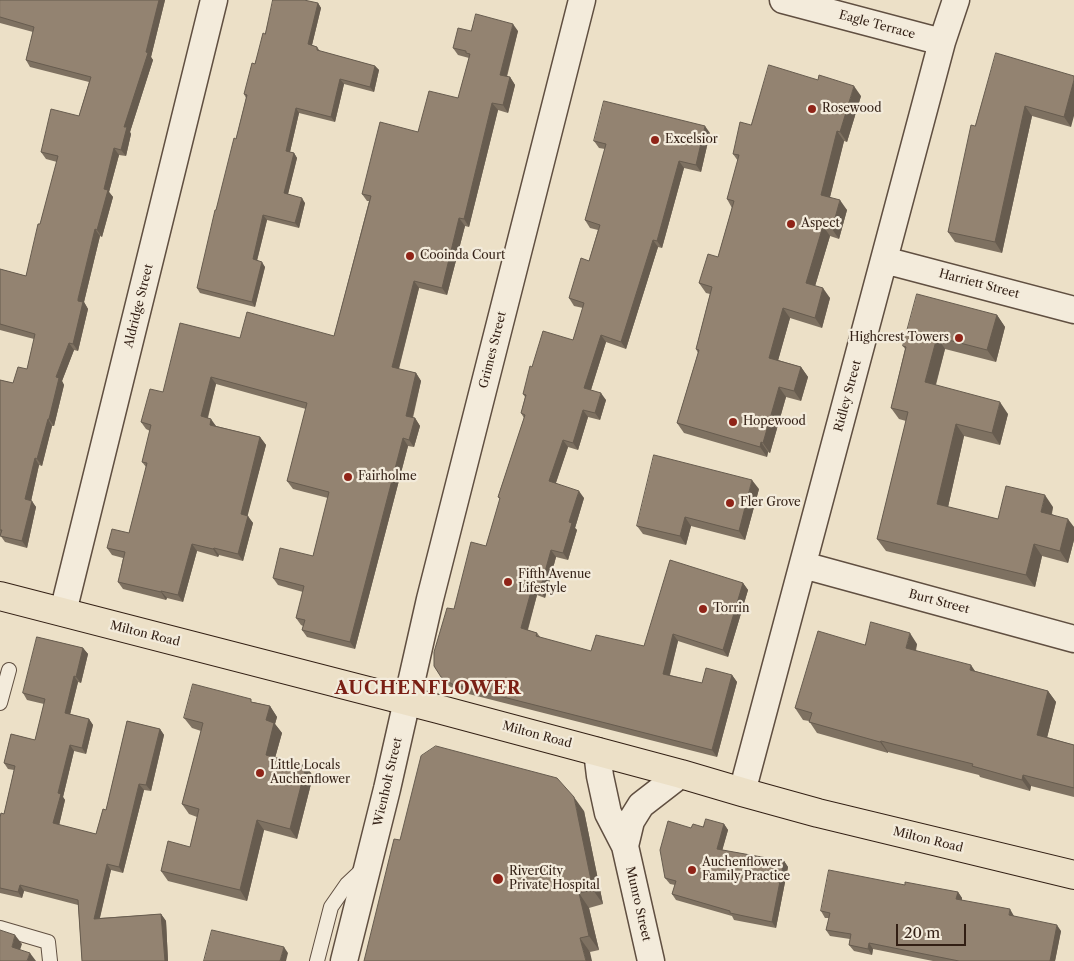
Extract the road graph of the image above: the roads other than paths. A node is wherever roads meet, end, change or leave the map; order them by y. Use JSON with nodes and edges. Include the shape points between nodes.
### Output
{"nodes":[{"id":1,"x":214,"y":0,"type":"edge"},
{"id":2,"x":582,"y":0,"type":"edge"},
{"id":3,"x":783,"y":0,"type":"edge"},
{"id":4,"x":956,"y":0,"type":"edge"},
{"id":5,"x":942,"y":42,"type":"junction"},
{"id":6,"x":884,"y":260,"type":"junction"},
{"id":7,"x":1074,"y":310,"type":"edge"},
{"id":8,"x":803,"y":565,"type":"junction"},
{"id":9,"x":0,"y":596,"type":"edge"},
{"id":10,"x":63,"y":612,"type":"junction"},
{"id":11,"x":1074,"y":639,"type":"edge"},
{"id":12,"x":9,"y":670,"type":"dead end"},
{"id":13,"x":407,"y":701,"type":"junction"},
{"id":14,"x":0,"y":703,"type":"edge"},
{"id":15,"x":597,"y":751,"type":"junction"},
{"id":16,"x":681,"y":774,"type":"junction"},
{"id":17,"x":742,"y":792,"type":"junction"},
{"id":18,"x":625,"y":846,"type":"junction"},
{"id":19,"x":369,"y":864,"type":"junction"},
{"id":20,"x":1074,"y":875,"type":"edge"},
{"id":21,"x":0,"y":928,"type":"edge"},
{"id":22,"x":50,"y":961,"type":"edge"},
{"id":23,"x":317,"y":961,"type":"edge"},
{"id":24,"x":344,"y":961,"type":"edge"},
{"id":25,"x":651,"y":961,"type":"edge"}],
"edges":[{"from":1,"to":10,"type":"street","name":"Aldridge Street"},
{"from":2,"to":13,"type":"street","name":"Grimes Street"},
{"from":3,"to":5,"type":"street","name":"Eagle Terrace"},
{"from":4,"to":5,"type":"street","name":"Ridley Street"},
{"from":5,"to":6,"type":"street","name":"Ridley Street"},
{"from":6,"to":7,"type":"street","name":"Harriett Street"},
{"from":6,"to":8,"type":"street","name":"Ridley Street"},
{"from":8,"to":11,"type":"street","name":"Burt Street"},
{"from":8,"to":17,"type":"street","name":"Ridley Street"},
{"from":9,"to":10,"type":"main road","name":"Milton Road"},
{"from":10,"to":13,"type":"main road","name":"Milton Road"},
{"from":12,"to":14,"type":"lane"},
{"from":13,"to":15,"type":"main road","name":"Milton Road"},
{"from":13,"to":19,"type":"street","name":"Wienholt Street"},
{"from":15,"to":16,"type":"main road","name":"Milton Road"},
{"from":15,"to":18,"type":"street","name":"Munro Street","via":[[608,813]]},
{"from":16,"to":17,"type":"main road","name":"Milton Road"},
{"from":16,"to":18,"type":"street","name":"Munro Street","via":[[641,806],[631,821]]},
{"from":17,"to":20,"type":"main road","name":"Milton Road"},
{"from":18,"to":25,"type":"street","name":"Munro Street"},
{"from":19,"to":23,"type":"lane","via":[[346,884],[331,908]]},
{"from":19,"to":24,"type":"street","name":"Wienholt Street"},
{"from":21,"to":22,"type":"lane","via":[[52,942]]}]}
